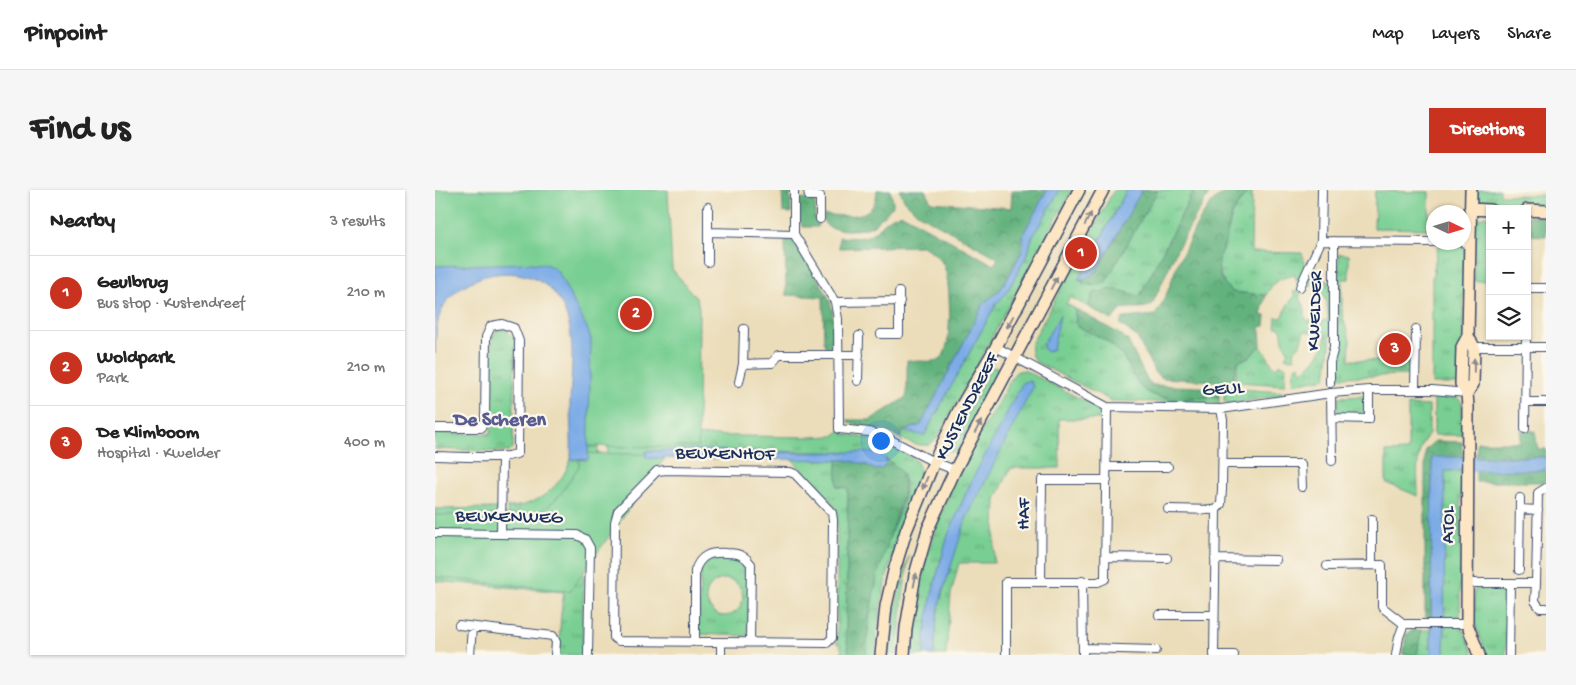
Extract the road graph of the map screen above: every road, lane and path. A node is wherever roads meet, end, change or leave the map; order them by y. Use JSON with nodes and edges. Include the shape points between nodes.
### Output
{"nodes":[{"id":1,"x":1079,"y":190,"type":"edge"},
{"id":2,"x":1103,"y":190,"type":"edge"},
{"id":3,"x":1322,"y":190,"type":"edge"},
{"id":4,"x":1471,"y":190,"type":"edge"},
{"id":5,"x":794,"y":192,"type":"edge"},
{"id":6,"x":809,"y":193,"type":"edge"},
{"id":7,"x":1470,"y":205,"type":"edge"},
{"id":8,"x":708,"y":207,"type":"dead end"},
{"id":9,"x":1471,"y":209,"type":"edge"},
{"id":10,"x":1486,"y":210,"type":"edge"},
{"id":11,"x":1531,"y":210,"type":"edge"},
{"id":12,"x":1546,"y":211,"type":"edge"},
{"id":13,"x":821,"y":219,"type":"dead end"},
{"id":14,"x":708,"y":232,"type":"junction"},
{"id":15,"x":794,"y":234,"type":"junction"},
{"id":16,"x":1321,"y":241,"type":"junction"},
{"id":17,"x":1334,"y":241,"type":"junction"},
{"id":18,"x":1426,"y":242,"type":"edge"},
{"id":19,"x":1465,"y":250,"type":"edge"},
{"id":20,"x":708,"y":262,"type":"dead end"},
{"id":21,"x":1299,"y":287,"type":"dead end"},
{"id":22,"x":1531,"y":288,"type":"edge"},
{"id":23,"x":1546,"y":288,"type":"edge"},
{"id":24,"x":899,"y":292,"type":"dead end"},
{"id":25,"x":835,"y":302,"type":"junction"},
{"id":26,"x":900,"y":302,"type":"junction"},
{"id":27,"x":743,"y":329,"type":"dead end"},
{"id":28,"x":1416,"y":329,"type":"dead end"},
{"id":29,"x":881,"y":334,"type":"dead end"},
{"id":30,"x":859,"y":336,"type":"dead end"},
{"id":31,"x":1526,"y":340,"type":"edge"},
{"id":32,"x":1471,"y":342,"type":"junction"},
{"id":33,"x":996,"y":347,"type":"junction"},
{"id":34,"x":1526,"y":347,"type":"junction"},
{"id":35,"x":1546,"y":347,"type":"edge"},
{"id":36,"x":838,"y":354,"type":"junction"},
{"id":37,"x":859,"y":355,"type":"junction"},
{"id":38,"x":1014,"y":357,"type":"junction"},
{"id":39,"x":743,"y":364,"type":"junction"},
{"id":40,"x":858,"y":381,"type":"dead end"},
{"id":41,"x":739,"y":382,"type":"dead end"},
{"id":42,"x":1330,"y":383,"type":"dead end"},
{"id":43,"x":1369,"y":390,"type":"junction"},
{"id":44,"x":1415,"y":390,"type":"junction"},
{"id":45,"x":1331,"y":393,"type":"junction"},
{"id":46,"x":1467,"y":393,"type":"junction"},
{"id":47,"x":1526,"y":402,"type":"junction"},
{"id":48,"x":1546,"y":402,"type":"edge"},
{"id":49,"x":1107,"y":407,"type":"junction"},
{"id":50,"x":1221,"y":409,"type":"junction"},
{"id":51,"x":1332,"y":418,"type":"junction"},
{"id":52,"x":435,"y":428,"type":"edge"},
{"id":53,"x":1525,"y":429,"type":"dead end"},
{"id":54,"x":435,"y":456,"type":"edge"},
{"id":55,"x":502,"y":456,"type":"junction"},
{"id":56,"x":1332,"y":461,"type":"dead end"},
{"id":57,"x":934,"y":462,"type":"junction"},
{"id":58,"x":1223,"y":464,"type":"junction"},
{"id":59,"x":1107,"y":467,"type":"junction"},
{"id":60,"x":1168,"y":467,"type":"dead end"},
{"id":61,"x":955,"y":470,"type":"junction"},
{"id":62,"x":1107,"y":480,"type":"junction"},
{"id":63,"x":1301,"y":487,"type":"dead end"},
{"id":64,"x":1546,"y":488,"type":"edge"},
{"id":65,"x":1520,"y":498,"type":"dead end"},
{"id":66,"x":1168,"y":509,"type":"dead end"},
{"id":67,"x":1520,"y":509,"type":"junction"},
{"id":68,"x":1216,"y":510,"type":"junction"},
{"id":69,"x":1537,"y":510,"type":"junction"},
{"id":70,"x":1372,"y":518,"type":"dead end"},
{"id":71,"x":435,"y":533,"type":"edge"},
{"id":72,"x":501,"y":534,"type":"junction"},
{"id":73,"x":1537,"y":540,"type":"junction"},
{"id":74,"x":1546,"y":540,"type":"edge"},
{"id":75,"x":1105,"y":557,"type":"junction"},
{"id":76,"x":1167,"y":558,"type":"dead end"},
{"id":77,"x":1215,"y":559,"type":"junction"},
{"id":78,"x":1276,"y":560,"type":"dead end"},
{"id":79,"x":1519,"y":560,"type":"junction"},
{"id":80,"x":1536,"y":561,"type":"junction"},
{"id":81,"x":1372,"y":565,"type":"junction"},
{"id":82,"x":1327,"y":566,"type":"dead end"},
{"id":83,"x":1519,"y":570,"type":"dead end"},
{"id":84,"x":1041,"y":582,"type":"junction"},
{"id":85,"x":1082,"y":582,"type":"junction"},
{"id":86,"x":1467,"y":583,"type":"junction"},
{"id":87,"x":1510,"y":583,"type":"junction"},
{"id":88,"x":1536,"y":583,"type":"junction"},
{"id":89,"x":1546,"y":608,"type":"edge"},
{"id":90,"x":1159,"y":615,"type":"dead end"},
{"id":91,"x":1214,"y":615,"type":"junction"},
{"id":92,"x":1404,"y":624,"type":"junction"},
{"id":93,"x":1467,"y":624,"type":"junction"},
{"id":94,"x":459,"y":625,"type":"dead end"},
{"id":95,"x":471,"y":626,"type":"junction"},
{"id":96,"x":695,"y":642,"type":"junction"},
{"id":97,"x":721,"y":642,"type":"junction"},
{"id":98,"x":750,"y":642,"type":"junction"},
{"id":99,"x":1156,"y":650,"type":"dead end"},
{"id":100,"x":1083,"y":652,"type":"edge"},
{"id":101,"x":470,"y":655,"type":"edge"},
{"id":102,"x":555,"y":655,"type":"edge"},
{"id":103,"x":588,"y":655,"type":"edge"},
{"id":104,"x":721,"y":655,"type":"edge"},
{"id":105,"x":881,"y":655,"type":"edge"},
{"id":106,"x":904,"y":655,"type":"edge"},
{"id":107,"x":1005,"y":655,"type":"edge"},
{"id":108,"x":1234,"y":655,"type":"edge"},
{"id":109,"x":1396,"y":655,"type":"edge"},
{"id":110,"x":1479,"y":655,"type":"edge"},
{"id":111,"x":1509,"y":655,"type":"edge"}],
"edges":[{"from":1,"to":33,"type":"main road","name":"KUSTENDREEF","one_way":true},
{"from":38,"to":2,"type":"main road","name":"KUSTENDREEF","one_way":true},
{"from":3,"to":16,"type":"street"},
{"from":4,"to":7,"type":"main road","name":"ATOL"},
{"from":5,"to":6,"type":"street"},
{"from":5,"to":15,"type":"street"},
{"from":6,"to":13,"type":"street","via":[[820,196]]},
{"from":8,"to":14,"type":"street"},
{"from":9,"to":10,"type":"main road"},
{"from":11,"to":12,"type":"main road"},
{"from":14,"to":15,"type":"street"},
{"from":14,"to":20,"type":"street"},
{"from":15,"to":25,"type":"street"},
{"from":16,"to":17,"type":"street"},
{"from":16,"to":21,"type":"street"},
{"from":17,"to":18,"type":"street"},
{"from":17,"to":42,"type":"street","name":"KWELDER","via":[[1334,347]]},
{"from":19,"to":32,"type":"main road","name":"ATOL"},
{"from":22,"to":23,"type":"street"},
{"from":24,"to":26,"type":"street"},
{"from":25,"to":26,"type":"street"},
{"from":25,"to":36,"type":"street"},
{"from":26,"to":29,"type":"street","via":[[899,334]]},
{"from":27,"to":39,"type":"street"},
{"from":28,"to":44,"type":"street"},
{"from":30,"to":37,"type":"street"},
{"from":31,"to":34,"type":"street"},
{"from":32,"to":34,"type":"street"},
{"from":46,"to":32,"type":"main road","name":"ATOL","one_way":true,"via":[[1473,384]]},
{"from":32,"to":46,"type":"main road","name":"ATOL","via":[[1462,347],[1461,384]]},
{"from":33,"to":38,"type":"street","name":"GEUL"},
{"from":33,"to":57,"type":"main road","name":"KUSTENDREEF","via":[[959,410]]},
{"from":34,"to":35,"type":"street"},
{"from":34,"to":47,"type":"street"},
{"from":36,"to":37,"type":"street"},
{"from":36,"to":39,"type":"street","via":[[779,355],[772,363]]},
{"from":36,"to":57,"type":"street","via":[[839,430],[869,432],[887,438]]},
{"from":37,"to":40,"type":"street"},
{"from":38,"to":49,"type":"street","name":"GEUL"},
{"from":61,"to":38,"type":"main road","name":"KUSTENDREEF","one_way":true},
{"from":39,"to":41,"type":"street"},
{"from":43,"to":44,"type":"street","name":"GEUL"},
{"from":43,"to":45,"type":"street","name":"GEUL"},
{"from":43,"to":51,"type":"street","via":[[1369,419]]},
{"from":44,"to":46,"type":"street","name":"GEUL"},
{"from":45,"to":50,"type":"street","name":"GEUL"},
{"from":45,"to":51,"type":"street"},
{"from":46,"to":86,"type":"main road","name":"ATOL"},
{"from":47,"to":48,"type":"street"},
{"from":47,"to":53,"type":"street"},
{"from":49,"to":50,"type":"street","name":"GEUL"},
{"from":49,"to":59,"type":"street"},
{"from":50,"to":58,"type":"street"},
{"from":51,"to":56,"type":"street"},
{"from":52,"to":55,"type":"street","via":[[481,428],[485,420],[485,337],[491,326],[501,324],[514,328],[519,341],[518,453]]},
{"from":54,"to":55,"type":"street"},
{"from":55,"to":72,"type":"street"},
{"from":57,"to":61,"type":"street"},
{"from":57,"to":105,"type":"main road","name":"KUSTENDREEF","one_way":true,"via":[[906,531],[894,571],[886,606]]},
{"from":58,"to":63,"type":"street","via":[[1301,464]]},
{"from":58,"to":68,"type":"street","via":[[1221,504]]},
{"from":59,"to":60,"type":"street"},
{"from":59,"to":62,"type":"street"},
{"from":106,"to":61,"type":"main road","name":"KUSTENDREEF","one_way":true,"via":[[915,575],[928,529]]},
{"from":62,"to":75,"type":"street"},
{"from":62,"to":84,"type":"street","name":"HAF","via":[[1042,480]]},
{"from":64,"to":69,"type":"street","via":[[1538,493]]},
{"from":65,"to":67,"type":"street"},
{"from":66,"to":68,"type":"street"},
{"from":67,"to":69,"type":"street"},
{"from":67,"to":79,"type":"street"},
{"from":68,"to":77,"type":"street"},
{"from":69,"to":73,"type":"street"},
{"from":70,"to":81,"type":"street"},
{"from":71,"to":72,"type":"street","name":"BEUKENWEG"},
{"from":72,"to":103,"type":"street","name":"BEUKENWEG","via":[[577,535],[585,539],[590,548]]},
{"from":73,"to":74,"type":"street"},
{"from":73,"to":80,"type":"street"},
{"from":75,"to":76,"type":"street"},
{"from":75,"to":85,"type":"street","via":[[1105,579]]},
{"from":77,"to":78,"type":"street"},
{"from":77,"to":91,"type":"street"},
{"from":79,"to":80,"type":"street"},
{"from":79,"to":83,"type":"street"},
{"from":80,"to":88,"type":"street"},
{"from":81,"to":82,"type":"street"},
{"from":81,"to":92,"type":"street","via":[[1382,565],[1382,607]]},
{"from":84,"to":85,"type":"street"},
{"from":84,"to":107,"type":"street","via":[[1006,582]]},
{"from":85,"to":100,"type":"street"},
{"from":86,"to":87,"type":"street"},
{"from":86,"to":93,"type":"main road","name":"ATOL"},
{"from":87,"to":88,"type":"street"},
{"from":87,"to":111,"type":"street"},
{"from":88,"to":89,"type":"street","via":[[1535,601],[1540,608]]},
{"from":90,"to":91,"type":"street"},
{"from":91,"to":108,"type":"street","via":[[1214,655]]},
{"from":92,"to":93,"type":"street"},
{"from":92,"to":109,"type":"street"},
{"from":93,"to":110,"type":"main road","name":"ATOL"},
{"from":94,"to":95,"type":"street"},
{"from":95,"to":101,"type":"street"},
{"from":95,"to":102,"type":"street","via":[[553,636]]},
{"from":96,"to":97,"type":"street","name":"BEUKENHOF"},
{"from":96,"to":98,"type":"street","via":[[695,571],[697,563],[705,555],[717,552],[743,556],[751,564]]},
{"from":96,"to":98,"type":"street","name":"BEUKENHOF","via":[[619,642],[614,638],[615,522],[618,511],[657,471],[790,472],[832,513],[832,638],[827,644]]},
{"from":97,"to":98,"type":"street","name":"BEUKENHOF"},
{"from":97,"to":104,"type":"street"},
{"from":99,"to":100,"type":"street"}]}
